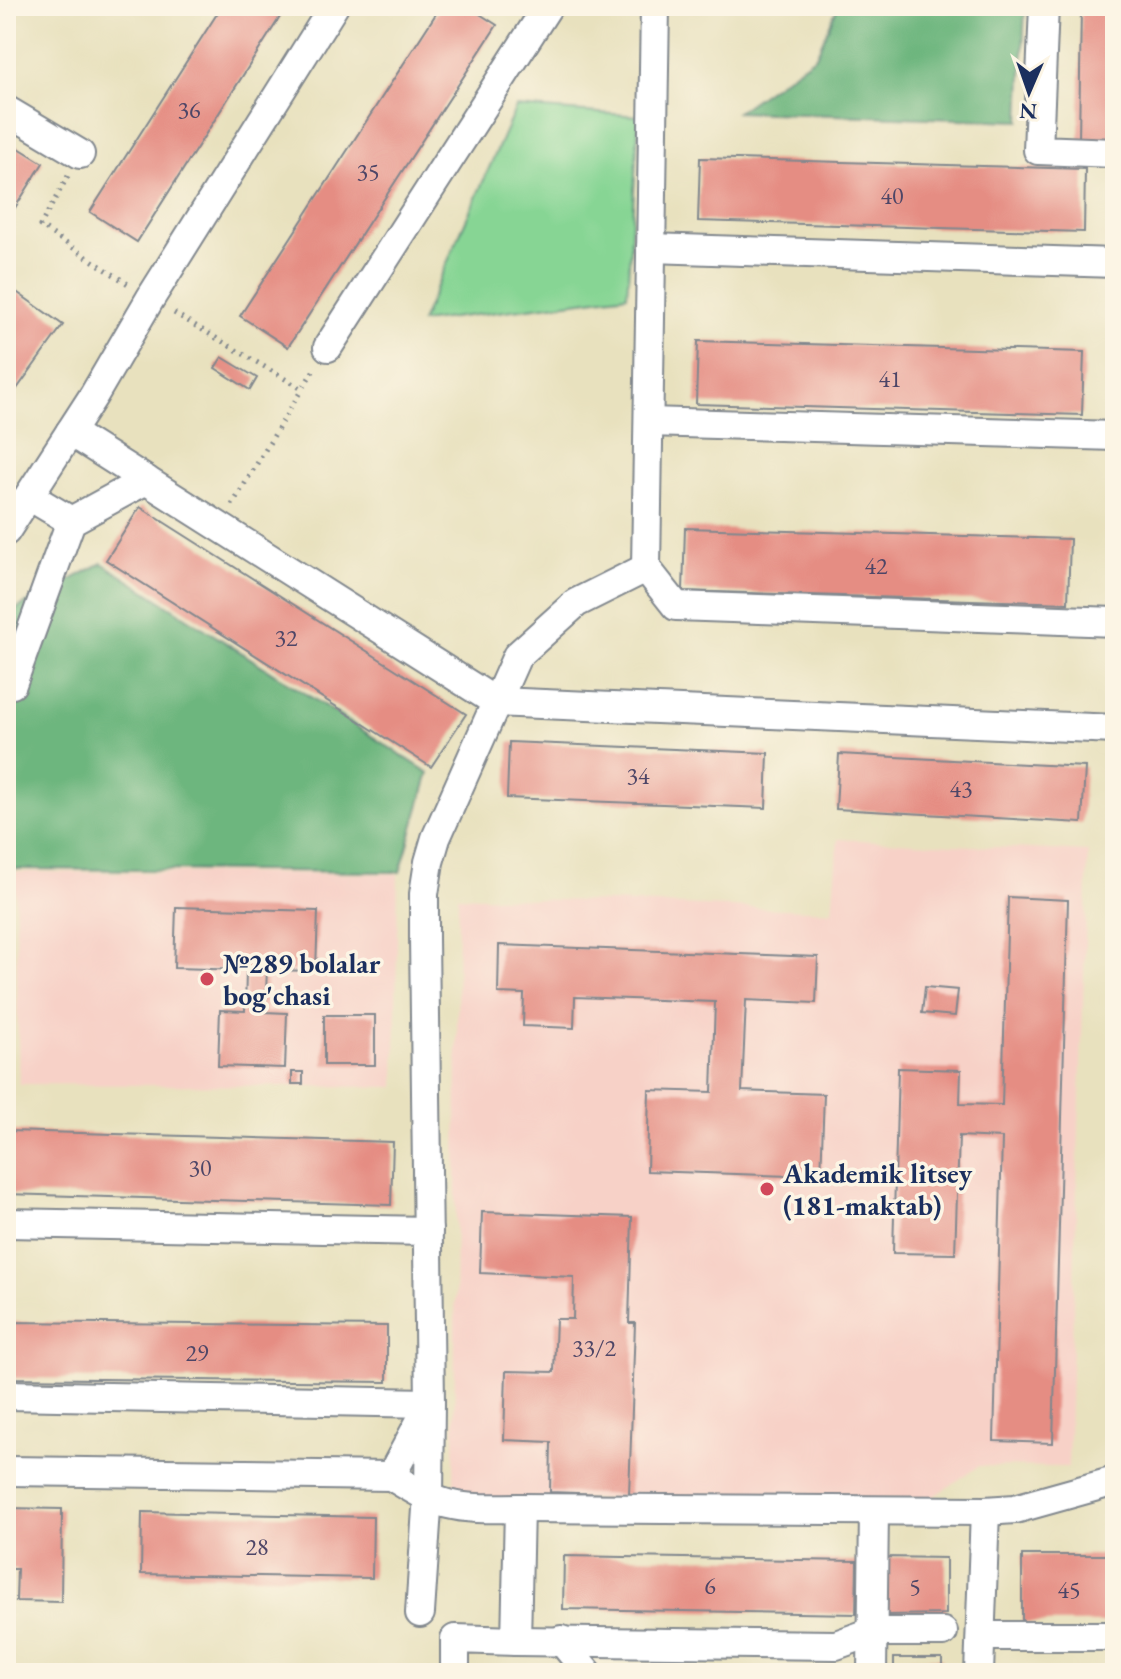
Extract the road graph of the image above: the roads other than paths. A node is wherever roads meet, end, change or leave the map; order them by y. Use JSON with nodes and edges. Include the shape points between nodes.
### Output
{"nodes":[{"id":1,"x":334,"y":6,"type":"edge"},
{"id":2,"x":548,"y":6,"type":"edge"},
{"id":3,"x":655,"y":6,"type":"edge"},
{"id":4,"x":1044,"y":6,"type":"edge"},
{"id":5,"x":6,"y":110,"type":"edge"},
{"id":6,"x":1115,"y":153,"type":"edge"},
{"id":7,"x":80,"y":154,"type":"dead end"},
{"id":8,"x":651,"y":248,"type":"junction"},
{"id":9,"x":1115,"y":263,"type":"edge"},
{"id":10,"x":328,"y":347,"type":"dead end"},
{"id":11,"x":649,"y":422,"type":"junction"},
{"id":12,"x":70,"y":432,"type":"junction"},
{"id":13,"x":1115,"y":436,"type":"edge"},
{"id":14,"x":146,"y":480,"type":"junction"},
{"id":15,"x":29,"y":496,"type":"junction"},
{"id":16,"x":71,"y":521,"type":"junction"},
{"id":17,"x":6,"y":531,"type":"edge"},
{"id":18,"x":646,"y":568,"type":"junction"},
{"id":19,"x":1115,"y":622,"type":"edge"},
{"id":20,"x":8,"y":691,"type":"edge"},
{"id":21,"x":496,"y":702,"type":"junction"},
{"id":22,"x":1115,"y":729,"type":"edge"},
{"id":23,"x":6,"y":1223,"type":"edge"},
{"id":24,"x":428,"y":1231,"type":"junction"},
{"id":25,"x":6,"y":1395,"type":"edge"},
{"id":26,"x":430,"y":1403,"type":"junction"},
{"id":27,"x":6,"y":1471,"type":"edge"},
{"id":28,"x":392,"y":1477,"type":"junction"},
{"id":29,"x":1115,"y":1481,"type":"edge"},
{"id":30,"x":428,"y":1503,"type":"junction"},
{"id":31,"x":519,"y":1508,"type":"junction"},
{"id":32,"x":874,"y":1511,"type":"junction"},
{"id":33,"x":985,"y":1511,"type":"junction"},
{"id":34,"x":420,"y":1613,"type":"dead end"},
{"id":35,"x":872,"y":1632,"type":"junction"},
{"id":36,"x":943,"y":1632,"type":"dead end"},
{"id":37,"x":981,"y":1636,"type":"junction"},
{"id":38,"x":1115,"y":1636,"type":"edge"},
{"id":39,"x":561,"y":1640,"type":"junction"},
{"id":40,"x":516,"y":1641,"type":"junction"},
{"id":41,"x":455,"y":1673,"type":"edge"},
{"id":42,"x":588,"y":1673,"type":"edge"},
{"id":43,"x":872,"y":1673,"type":"edge"},
{"id":44,"x":979,"y":1673,"type":"edge"}],
"edges":[{"from":1,"to":12,"type":"street"},
{"from":2,"to":10,"type":"street"},
{"from":3,"to":8,"type":"street"},
{"from":4,"to":6,"type":"street","via":[[1038,150]]},
{"from":5,"to":7,"type":"street"},
{"from":8,"to":9,"type":"street"},
{"from":8,"to":11,"type":"street"},
{"from":11,"to":13,"type":"street"},
{"from":11,"to":18,"type":"street"},
{"from":12,"to":14,"type":"street"},
{"from":12,"to":15,"type":"street"},
{"from":14,"to":16,"type":"street"},
{"from":14,"to":21,"type":"street"},
{"from":15,"to":16,"type":"street"},
{"from":15,"to":17,"type":"street"},
{"from":16,"to":20,"type":"street"},
{"from":18,"to":19,"type":"street","via":[[676,606]]},
{"from":18,"to":21,"type":"street","via":[[576,603],[517,656]]},
{"from":21,"to":22,"type":"street"},
{"from":21,"to":24,"type":"street","via":[[436,838],[424,894]]},
{"from":23,"to":24,"type":"street"},
{"from":24,"to":26,"type":"street"},
{"from":25,"to":26,"type":"street"},
{"from":26,"to":28,"type":"street"},
{"from":26,"to":30,"type":"street"},
{"from":27,"to":28,"type":"street"},
{"from":28,"to":30,"type":"street"},
{"from":29,"to":33,"type":"street","via":[[1015,1509]]},
{"from":30,"to":31,"type":"street"},
{"from":30,"to":34,"type":"street"},
{"from":31,"to":32,"type":"street"},
{"from":31,"to":40,"type":"street"},
{"from":32,"to":33,"type":"street"},
{"from":32,"to":35,"type":"street"},
{"from":33,"to":37,"type":"street"},
{"from":35,"to":36,"type":"street"},
{"from":35,"to":39,"type":"street","via":[[836,1645]]},
{"from":35,"to":43,"type":"street"},
{"from":37,"to":38,"type":"street"},
{"from":37,"to":44,"type":"street"},
{"from":39,"to":40,"type":"street"},
{"from":39,"to":42,"type":"street"},
{"from":40,"to":41,"type":"street","via":[[455,1639]]}]}
